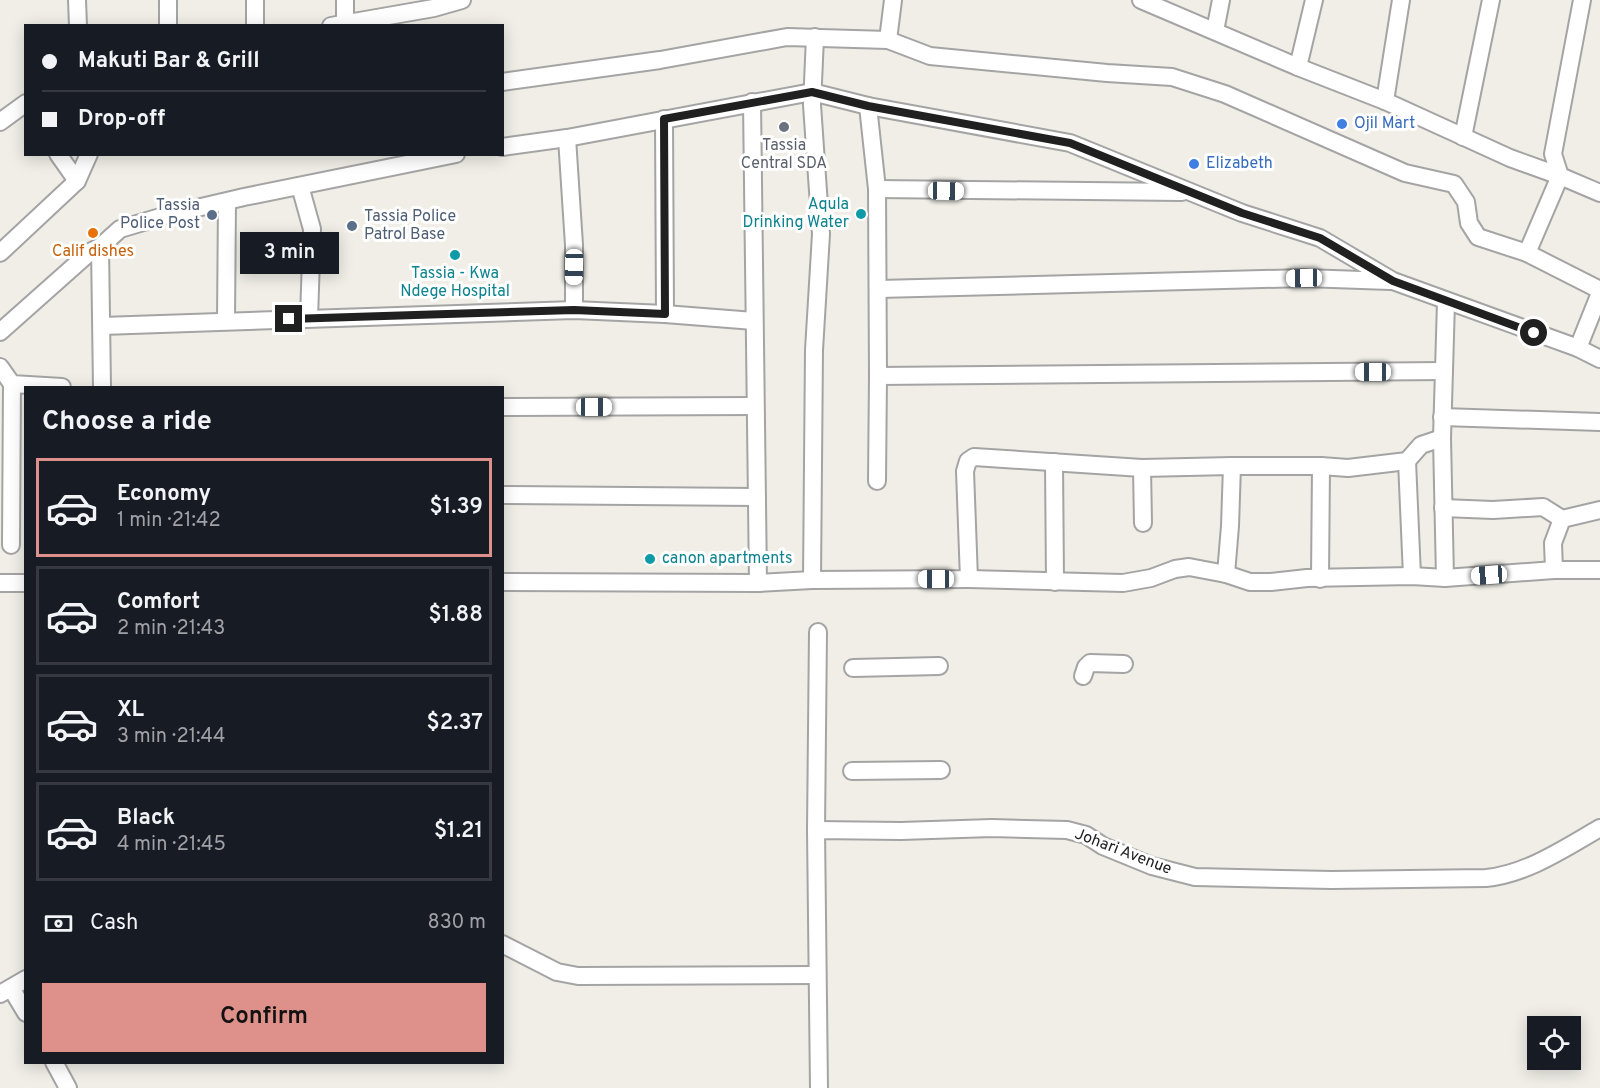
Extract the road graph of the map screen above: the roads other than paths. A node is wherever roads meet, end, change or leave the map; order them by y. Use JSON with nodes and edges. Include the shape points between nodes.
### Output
{"nodes":[{"id":1,"x":77,"y":0,"type":"edge"},
{"id":2,"x":168,"y":0,"type":"edge"},
{"id":3,"x":255,"y":0,"type":"edge"},
{"id":4,"x":345,"y":0,"type":"edge"},
{"id":5,"x":462,"y":0,"type":"edge"},
{"id":6,"x":893,"y":0,"type":"edge"},
{"id":7,"x":1141,"y":0,"type":"edge"},
{"id":8,"x":1221,"y":0,"type":"edge"},
{"id":9,"x":1314,"y":0,"type":"edge"},
{"id":10,"x":1401,"y":0,"type":"edge"},
{"id":11,"x":1491,"y":0,"type":"edge"},
{"id":12,"x":1582,"y":0,"type":"edge"},
{"id":13,"x":434,"y":4,"type":"edge"},
{"id":14,"x":78,"y":24,"type":"edge"},
{"id":15,"x":168,"y":24,"type":"edge"},
{"id":16,"x":255,"y":24,"type":"edge"},
{"id":17,"x":338,"y":24,"type":"edge"},
{"id":18,"x":1215,"y":31,"type":"junction"},
{"id":19,"x":815,"y":37,"type":"junction"},
{"id":20,"x":888,"y":40,"type":"junction"},
{"id":21,"x":1298,"y":67,"type":"junction"},
{"id":22,"x":504,"y":82,"type":"edge"},
{"id":23,"x":812,"y":92,"type":"junction"},
{"id":24,"x":1385,"y":101,"type":"junction"},
{"id":25,"x":752,"y":102,"type":"junction"},
{"id":26,"x":868,"y":106,"type":"junction"},
{"id":27,"x":24,"y":108,"type":"edge"},
{"id":28,"x":664,"y":119,"type":"junction"},
{"id":29,"x":0,"y":122,"type":"edge"},
{"id":30,"x":1463,"y":137,"type":"junction"},
{"id":31,"x":567,"y":138,"type":"junction"},
{"id":32,"x":504,"y":147,"type":"edge"},
{"id":33,"x":59,"y":156,"type":"edge"},
{"id":34,"x":88,"y":156,"type":"edge"},
{"id":35,"x":446,"y":156,"type":"edge"},
{"id":36,"x":1560,"y":176,"type":"junction"},
{"id":37,"x":77,"y":180,"type":"junction"},
{"id":38,"x":300,"y":186,"type":"junction"},
{"id":39,"x":877,"y":189,"type":"junction"},
{"id":40,"x":1192,"y":192,"type":"junction"},
{"id":41,"x":1600,"y":193,"type":"edge"},
{"id":42,"x":226,"y":202,"type":"junction"},
{"id":43,"x":100,"y":247,"type":"junction"},
{"id":44,"x":0,"y":253,"type":"edge"},
{"id":45,"x":1527,"y":253,"type":"junction"},
{"id":46,"x":1393,"y":281,"type":"junction"},
{"id":47,"x":879,"y":289,"type":"junction"},
{"id":48,"x":1600,"y":292,"type":"edge"},
{"id":49,"x":1446,"y":302,"type":"junction"},
{"id":50,"x":574,"y":310,"type":"junction"},
{"id":51,"x":665,"y":314,"type":"junction"},
{"id":52,"x":309,"y":318,"type":"junction"},
{"id":53,"x":226,"y":320,"type":"junction"},
{"id":54,"x":754,"y":321,"type":"junction"},
{"id":55,"x":102,"y":326,"type":"junction"},
{"id":56,"x":0,"y":332,"type":"edge"},
{"id":57,"x":1578,"y":348,"type":"junction"},
{"id":58,"x":1600,"y":359,"type":"edge"},
{"id":59,"x":0,"y":367,"type":"edge"},
{"id":60,"x":1444,"y":371,"type":"junction"},
{"id":61,"x":878,"y":376,"type":"junction"},
{"id":62,"x":12,"y":384,"type":"junction"},
{"id":63,"x":45,"y":386,"type":"edge"},
{"id":64,"x":102,"y":386,"type":"edge"},
{"id":65,"x":754,"y":406,"type":"junction"},
{"id":66,"x":504,"y":407,"type":"edge"},
{"id":67,"x":1442,"y":417,"type":"junction"},
{"id":68,"x":1600,"y":422,"type":"edge"},
{"id":69,"x":1442,"y":438,"type":"junction"},
{"id":70,"x":1407,"y":461,"type":"junction"},
{"id":71,"x":1054,"y":462,"type":"junction"},
{"id":72,"x":1232,"y":466,"type":"junction"},
{"id":73,"x":1321,"y":466,"type":"junction"},
{"id":74,"x":1142,"y":468,"type":"junction"},
{"id":75,"x":877,"y":481,"type":"dead end"},
{"id":76,"x":504,"y":495,"type":"edge"},
{"id":77,"x":757,"y":497,"type":"junction"},
{"id":78,"x":1443,"y":508,"type":"junction"},
{"id":79,"x":1600,"y":510,"type":"edge"},
{"id":80,"x":1562,"y":519,"type":"junction"},
{"id":81,"x":1143,"y":523,"type":"dead end"},
{"id":82,"x":11,"y":546,"type":"dead end"},
{"id":83,"x":1554,"y":570,"type":"junction"},
{"id":84,"x":1600,"y":570,"type":"edge"},
{"id":85,"x":1226,"y":574,"type":"junction"},
{"id":86,"x":1412,"y":576,"type":"junction"},
{"id":87,"x":1445,"y":578,"type":"junction"},
{"id":88,"x":969,"y":579,"type":"junction"},
{"id":89,"x":1320,"y":579,"type":"junction"},
{"id":90,"x":812,"y":580,"type":"junction"},
{"id":91,"x":504,"y":582,"type":"edge"},
{"id":92,"x":1055,"y":582,"type":"junction"},
{"id":93,"x":0,"y":583,"type":"edge"},
{"id":94,"x":24,"y":583,"type":"edge"},
{"id":95,"x":758,"y":583,"type":"junction"},
{"id":96,"x":818,"y":632,"type":"dead end"},
{"id":97,"x":1124,"y":664,"type":"dead end"},
{"id":98,"x":939,"y":666,"type":"dead end"},
{"id":99,"x":853,"y":668,"type":"dead end"},
{"id":100,"x":1083,"y":676,"type":"dead end"},
{"id":101,"x":941,"y":770,"type":"dead end"},
{"id":102,"x":852,"y":771,"type":"dead end"},
{"id":103,"x":1600,"y":828,"type":"edge"},
{"id":104,"x":816,"y":830,"type":"junction"},
{"id":105,"x":504,"y":945,"type":"edge"},
{"id":106,"x":817,"y":975,"type":"junction"},
{"id":107,"x":12,"y":987,"type":"edge"},
{"id":108,"x":24,"y":1009,"type":"edge"},
{"id":109,"x":55,"y":1064,"type":"edge"},
{"id":110,"x":68,"y":1088,"type":"edge"},
{"id":111,"x":819,"y":1088,"type":"edge"}],
"edges":[{"from":1,"to":14,"type":"street"},
{"from":2,"to":15,"type":"street"},
{"from":3,"to":16,"type":"street"},
{"from":4,"to":17,"type":"street"},
{"from":5,"to":13,"type":"street"},
{"from":6,"to":20,"type":"street"},
{"from":7,"to":18,"type":"street"},
{"from":8,"to":18,"type":"street"},
{"from":9,"to":21,"type":"street"},
{"from":10,"to":24,"type":"street"},
{"from":11,"to":30,"type":"street"},
{"from":12,"to":36,"type":"street","via":[[1553,154]]},
{"from":13,"to":17,"type":"street"},
{"from":18,"to":21,"type":"street"},
{"from":19,"to":20,"type":"street"},
{"from":19,"to":22,"type":"street","via":[[765,40],[660,60]]},
{"from":19,"to":23,"type":"street"},
{"from":20,"to":45,"type":"street","via":[[930,56],[1172,77],[1225,94],[1405,173],[1454,184],[1466,202],[1469,223],[1478,237]]},
{"from":21,"to":24,"type":"street"},
{"from":23,"to":25,"type":"street"},
{"from":23,"to":26,"type":"street"},
{"from":23,"to":90,"type":"street","via":[[821,234],[814,350]]},
{"from":24,"to":30,"type":"street"},
{"from":25,"to":28,"type":"street"},
{"from":25,"to":54,"type":"street"},
{"from":26,"to":39,"type":"street"},
{"from":26,"to":40,"type":"street","via":[[1070,143]]},
{"from":27,"to":29,"type":"street"},
{"from":28,"to":31,"type":"street"},
{"from":28,"to":51,"type":"street"},
{"from":30,"to":36,"type":"street"},
{"from":31,"to":32,"type":"street"},
{"from":31,"to":50,"type":"street"},
{"from":33,"to":37,"type":"street"},
{"from":34,"to":37,"type":"street"},
{"from":35,"to":38,"type":"street"},
{"from":36,"to":41,"type":"street"},
{"from":36,"to":45,"type":"street"},
{"from":37,"to":44,"type":"street"},
{"from":38,"to":42,"type":"street"},
{"from":38,"to":52,"type":"street","via":[[312,229]]},
{"from":39,"to":40,"type":"street"},
{"from":39,"to":47,"type":"street"},
{"from":40,"to":46,"type":"street","via":[[1320,238]]},
{"from":42,"to":43,"type":"street","via":[[120,229]]},
{"from":42,"to":53,"type":"street"},
{"from":43,"to":55,"type":"street"},
{"from":43,"to":56,"type":"street"},
{"from":45,"to":48,"type":"street"},
{"from":46,"to":47,"type":"street","via":[[1304,278]]},
{"from":46,"to":49,"type":"street"},
{"from":47,"to":61,"type":"street"},
{"from":48,"to":57,"type":"street"},
{"from":49,"to":57,"type":"street"},
{"from":49,"to":60,"type":"street"},
{"from":50,"to":51,"type":"street"},
{"from":50,"to":52,"type":"street"},
{"from":51,"to":54,"type":"street"},
{"from":52,"to":53,"type":"street"},
{"from":53,"to":55,"type":"street"},
{"from":54,"to":65,"type":"street"},
{"from":55,"to":64,"type":"street"},
{"from":57,"to":58,"type":"street"},
{"from":59,"to":62,"type":"street"},
{"from":60,"to":61,"type":"street"},
{"from":60,"to":67,"type":"street"},
{"from":61,"to":75,"type":"street"},
{"from":62,"to":63,"type":"street"},
{"from":62,"to":82,"type":"street"},
{"from":65,"to":66,"type":"street"},
{"from":65,"to":77,"type":"street"},
{"from":67,"to":68,"type":"street"},
{"from":67,"to":69,"type":"street"},
{"from":69,"to":70,"type":"street","via":[[1421,445]]},
{"from":69,"to":78,"type":"street"},
{"from":70,"to":73,"type":"street","via":[[1348,468]]},
{"from":70,"to":86,"type":"street"},
{"from":71,"to":74,"type":"street"},
{"from":71,"to":88,"type":"street","via":[[975,457],[968,461],[965,471]]},
{"from":71,"to":92,"type":"street"},
{"from":72,"to":73,"type":"street"},
{"from":72,"to":74,"type":"street"},
{"from":72,"to":85,"type":"street"},
{"from":73,"to":89,"type":"street"},
{"from":74,"to":81,"type":"street"},
{"from":76,"to":77,"type":"street"},
{"from":77,"to":95,"type":"street"},
{"from":78,"to":80,"type":"street","via":[[1543,507]]},
{"from":78,"to":87,"type":"street"},
{"from":79,"to":80,"type":"street"},
{"from":80,"to":83,"type":"street","via":[[1553,543]]},
{"from":83,"to":84,"type":"street"},
{"from":83,"to":87,"type":"street"},
{"from":85,"to":89,"type":"street","via":[[1250,582]]},
{"from":85,"to":92,"type":"street","via":[[1189,567],[1124,583]]},
{"from":86,"to":87,"type":"street"},
{"from":86,"to":89,"type":"street"},
{"from":88,"to":90,"type":"street"},
{"from":88,"to":92,"type":"street"},
{"from":90,"to":95,"type":"street"},
{"from":91,"to":95,"type":"street"},
{"from":93,"to":94,"type":"street"},
{"from":96,"to":104,"type":"street"},
{"from":97,"to":100,"type":"street","via":[[1090,663]]},
{"from":98,"to":99,"type":"street"},
{"from":101,"to":102,"type":"street"},
{"from":103,"to":104,"type":"street","name":"Johari Avenue","via":[[1511,874],[1486,878],[1332,880],[1195,877],[1152,866],[1086,835],[1066,830]]},
{"from":104,"to":106,"type":"street"},
{"from":105,"to":106,"type":"street","via":[[556,972],[578,976]]},
{"from":106,"to":111,"type":"street"},
{"from":107,"to":108,"type":"street"},
{"from":109,"to":110,"type":"street"}]}
